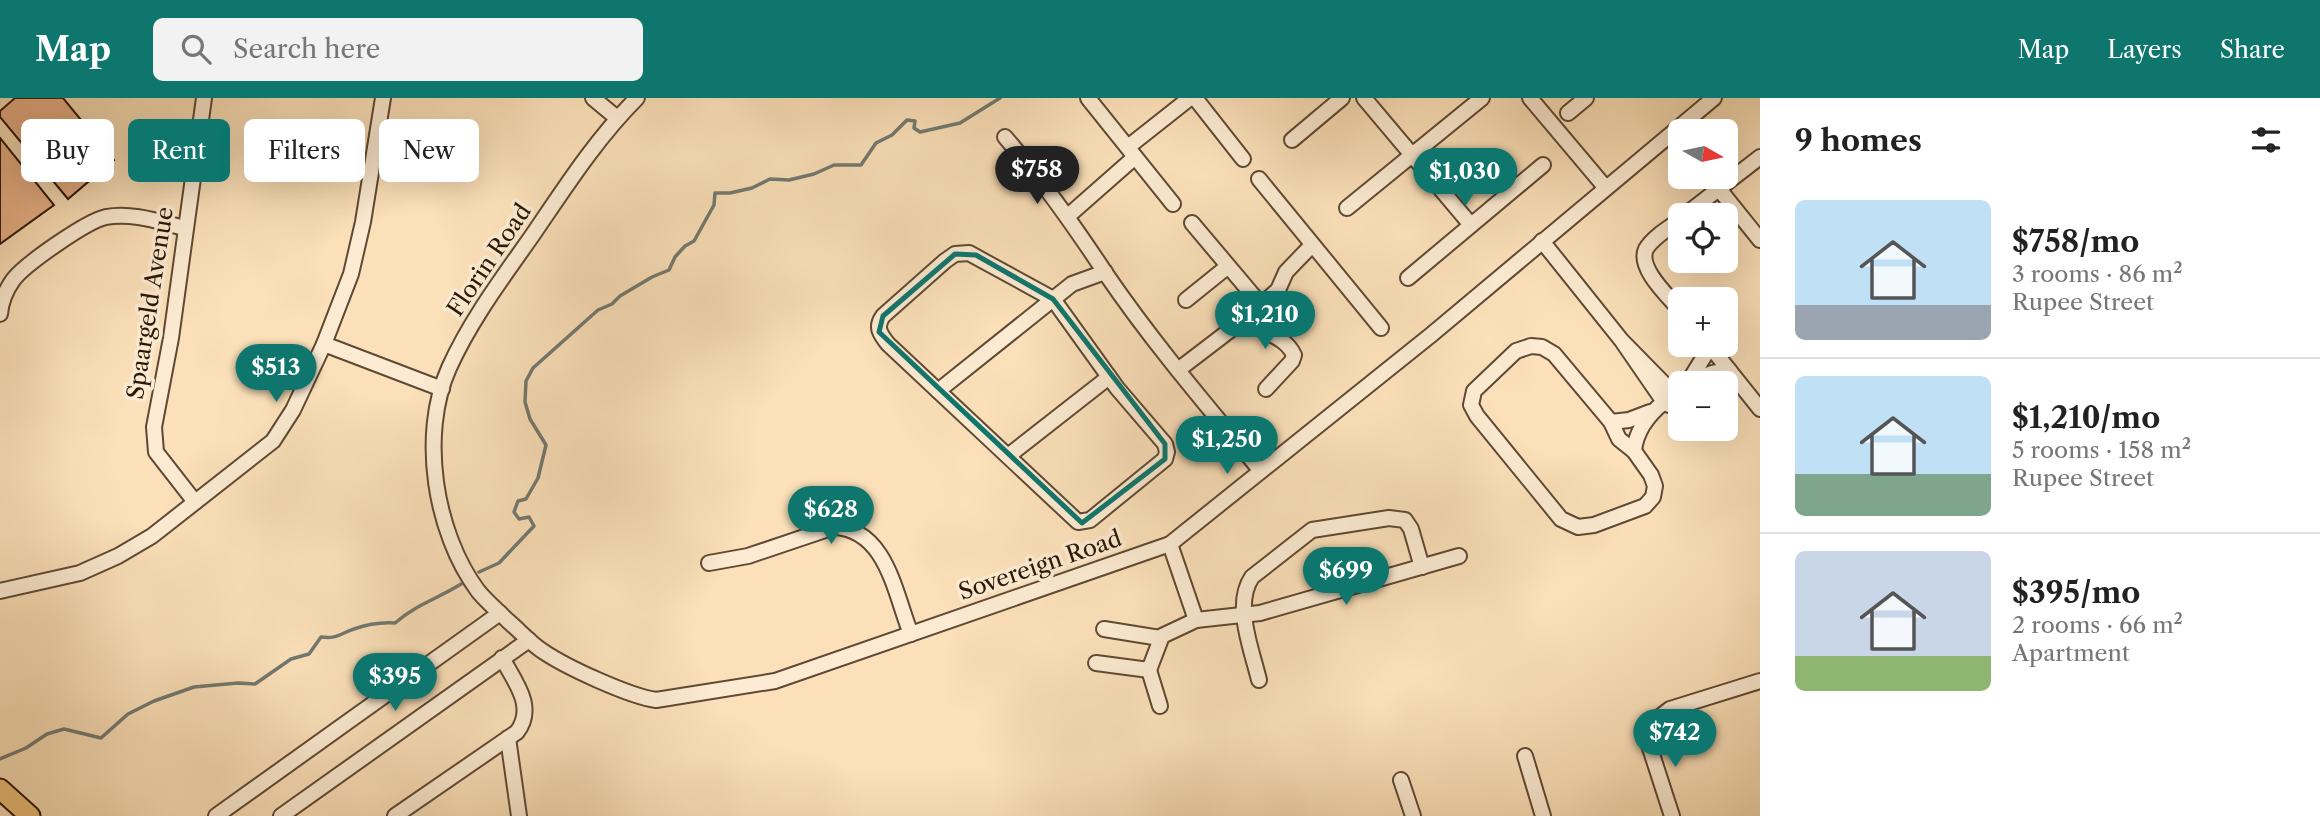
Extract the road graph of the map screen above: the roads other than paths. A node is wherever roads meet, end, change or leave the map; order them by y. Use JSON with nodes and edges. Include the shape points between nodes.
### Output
{"nodes":[{"id":1,"x":204,"y":98,"type":"edge"},
{"id":2,"x":383,"y":98,"type":"edge"},
{"id":3,"x":593,"y":98,"type":"edge"},
{"id":4,"x":637,"y":98,"type":"edge"},
{"id":5,"x":1088,"y":98,"type":"edge"},
{"id":6,"x":1190,"y":98,"type":"edge"},
{"id":7,"x":1195,"y":98,"type":"edge"},
{"id":8,"x":1342,"y":98,"type":"edge"},
{"id":9,"x":1364,"y":98,"type":"edge"},
{"id":10,"x":1482,"y":98,"type":"edge"},
{"id":11,"x":1530,"y":98,"type":"edge"},
{"id":12,"x":1586,"y":98,"type":"edge"},
{"id":13,"x":1714,"y":98,"type":"edge"},
{"id":14,"x":1568,"y":113,"type":"dead end"},
{"id":15,"x":617,"y":118,"type":"junction"},
{"id":16,"x":1005,"y":137,"type":"dead end"},
{"id":17,"x":1292,"y":140,"type":"dead end"},
{"id":18,"x":1132,"y":152,"type":"junction"},
{"id":19,"x":1413,"y":155,"type":"junction"},
{"id":20,"x":1760,"y":157,"type":"edge"},
{"id":21,"x":1243,"y":159,"type":"dead end"},
{"id":22,"x":1543,"y":165,"type":"dead end"},
{"id":23,"x":1738,"y":174,"type":"edge"},
{"id":24,"x":1259,"y":179,"type":"dead end"},
{"id":25,"x":1605,"y":187,"type":"junction"},
{"id":26,"x":1718,"y":189,"type":"joint"},
{"id":27,"x":1700,"y":203,"type":"edge"},
{"id":28,"x":1173,"y":204,"type":"dead end"},
{"id":29,"x":1347,"y":208,"type":"dead end"},
{"id":30,"x":1068,"y":216,"type":"junction"},
{"id":31,"x":1192,"y":223,"type":"dead end"},
{"id":32,"x":1471,"y":225,"type":"junction"},
{"id":33,"x":185,"y":228,"type":"junction"},
{"id":34,"x":1668,"y":229,"type":"edge"},
{"id":35,"x":1542,"y":240,"type":"junction"},
{"id":36,"x":1760,"y":240,"type":"edge"},
{"id":37,"x":1312,"y":245,"type":"junction"},
{"id":38,"x":1227,"y":267,"type":"junction"},
{"id":39,"x":1105,"y":272,"type":"junction"},
{"id":40,"x":1408,"y":278,"type":"dead end"},
{"id":41,"x":1668,"y":295,"type":"edge"},
{"id":42,"x":1053,"y":299,"type":"junction"},
{"id":43,"x":1186,"y":300,"type":"dead end"},
{"id":44,"x":1262,"y":306,"type":"junction"},
{"id":45,"x":0,"y":314,"type":"edge"},
{"id":46,"x":1246,"y":318,"type":"junction"},
{"id":47,"x":1381,"y":328,"type":"dead end"},
{"id":48,"x":324,"y":344,"type":"junction"},
{"id":49,"x":1703,"y":357,"type":"edge"},
{"id":50,"x":1718,"y":357,"type":"edge"},
{"id":51,"x":1178,"y":370,"type":"junction"},
{"id":52,"x":1729,"y":370,"type":"joint"},
{"id":53,"x":1692,"y":371,"type":"edge"},
{"id":54,"x":1108,"y":377,"type":"junction"},
{"id":55,"x":1668,"y":387,"type":"edge"},
{"id":56,"x":1266,"y":389,"type":"dead end"},
{"id":57,"x":442,"y":390,"type":"junction"},
{"id":58,"x":939,"y":391,"type":"junction"},
{"id":59,"x":1668,"y":397,"type":"edge"},
{"id":60,"x":1668,"y":399,"type":"edge"},
{"id":61,"x":1760,"y":409,"type":"edge"},
{"id":62,"x":1611,"y":422,"type":"junction"},
{"id":63,"x":1634,"y":451,"type":"junction"},
{"id":64,"x":1008,"y":456,"type":"junction"},
{"id":65,"x":1261,"y":471,"type":"junction"},
{"id":66,"x":195,"y":502,"type":"junction"},
{"id":67,"x":1170,"y":544,"type":"junction"},
{"id":68,"x":1459,"y":556,"type":"dead end"},
{"id":69,"x":709,"y":563,"type":"dead end"},
{"id":70,"x":1422,"y":567,"type":"junction"},
{"id":71,"x":6,"y":591,"type":"edge"},
{"id":72,"x":500,"y":613,"type":"junction"},
{"id":73,"x":1244,"y":616,"type":"junction"},
{"id":74,"x":1196,"y":620,"type":"junction"},
{"id":75,"x":1104,"y":629,"type":"dead end"},
{"id":76,"x":911,"y":634,"type":"junction"},
{"id":77,"x":1160,"y":638,"type":"junction"},
{"id":78,"x":529,"y":640,"type":"junction"},
{"id":79,"x":502,"y":658,"type":"junction"},
{"id":80,"x":1096,"y":663,"type":"dead end"},
{"id":81,"x":1149,"y":670,"type":"junction"},
{"id":82,"x":1259,"y":680,"type":"dead end"},
{"id":83,"x":1760,"y":681,"type":"edge"},
{"id":84,"x":1160,"y":706,"type":"dead end"},
{"id":85,"x":508,"y":738,"type":"junction"},
{"id":86,"x":1525,"y":757,"type":"dead end"},
{"id":87,"x":1401,"y":780,"type":"dead end"},
{"id":88,"x":0,"y":789,"type":"edge"},
{"id":89,"x":30,"y":816,"type":"edge"},
{"id":90,"x":216,"y":816,"type":"edge"},
{"id":91,"x":281,"y":816,"type":"edge"},
{"id":92,"x":395,"y":816,"type":"edge"},
{"id":93,"x":518,"y":816,"type":"edge"},
{"id":94,"x":1413,"y":816,"type":"edge"},
{"id":95,"x":1542,"y":816,"type":"edge"},
{"id":96,"x":1672,"y":816,"type":"edge"}],
"edges":[{"from":1,"to":33,"type":"street","name":"Spaargeld Avenue"},
{"from":2,"to":48,"type":"street","via":[[351,274]]},
{"from":3,"to":15,"type":"street"},
{"from":4,"to":15,"type":"street","name":"Florin Road"},
{"from":5,"to":18,"type":"street"},
{"from":6,"to":18,"type":"street"},
{"from":7,"to":21,"type":"street"},
{"from":8,"to":17,"type":"street"},
{"from":9,"to":19,"type":"street"},
{"from":10,"to":19,"type":"street"},
{"from":11,"to":25,"type":"street"},
{"from":12,"to":14,"type":"street"},
{"from":13,"to":25,"type":"street","name":"Sovereign Road"},
{"from":15,"to":57,"type":"street","name":"Florin Road","via":[[468,331]]},
{"from":16,"to":30,"type":"street"},
{"from":18,"to":28,"type":"street"},
{"from":18,"to":30,"type":"street"},
{"from":19,"to":29,"type":"street"},
{"from":19,"to":32,"type":"street"},
{"from":20,"to":23,"type":"street"},
{"from":22,"to":32,"type":"street"},
{"from":24,"to":37,"type":"street"},
{"from":25,"to":35,"type":"street","name":"Sovereign Road"},
{"from":26,"to":27,"type":"street"},
{"from":26,"to":36,"type":"street"},
{"from":30,"to":39,"type":"street"},
{"from":31,"to":38,"type":"street"},
{"from":32,"to":40,"type":"street"},
{"from":33,"to":45,"type":"street","via":[[119,216],[83,225],[15,277]]},
{"from":33,"to":66,"type":"street","name":"Spaargeld Avenue","via":[[154,442],[163,464]]},
{"from":34,"to":41,"type":"street","via":[[1651,242],[1644,258],[1648,271]]},
{"from":35,"to":55,"type":"street","via":[[1622,341]]},
{"from":35,"to":65,"type":"street","name":"Sovereign Road"},
{"from":37,"to":44,"type":"street"},
{"from":37,"to":47,"type":"street"},
{"from":38,"to":43,"type":"street"},
{"from":38,"to":44,"type":"street"},
{"from":39,"to":42,"type":"street","via":[[1072,284]]},
{"from":39,"to":51,"type":"street"},
{"from":42,"to":54,"type":"street"},
{"from":42,"to":58,"type":"street"},
{"from":42,"to":58,"type":"street","via":[[969,253],[954,254],[945,261],[883,316],[878,327],[888,344]]},
{"from":44,"to":46,"type":"street"},
{"from":46,"to":51,"type":"street"},
{"from":46,"to":56,"type":"street","via":[[1261,331],[1279,337],[1294,355]]},
{"from":48,"to":57,"type":"street"},
{"from":48,"to":66,"type":"street","via":[[273,441]]},
{"from":49,"to":53,"type":"street"},
{"from":50,"to":52,"type":"street"},
{"from":51,"to":65,"type":"street"},
{"from":52,"to":61,"type":"street"},
{"from":54,"to":64,"type":"street"},
{"from":54,"to":64,"type":"street","via":[[1167,452],[1165,459],[1090,520],[1078,522]]},
{"from":57,"to":72,"type":"street","name":"Sovereign Road","via":[[435,447],[438,498],[468,575]]},
{"from":58,"to":64,"type":"street"},
{"from":59,"to":62,"type":"street","via":[[1629,420]]},
{"from":60,"to":63,"type":"street","via":[[1641,427]]},
{"from":62,"to":63,"type":"street","via":[[1619,439]]},
{"from":62,"to":63,"type":"street","via":[[1542,347],[1516,352],[1471,398],[1477,416],[1561,519],[1578,527],[1644,506],[1653,497],[1651,475]]},
{"from":65,"to":67,"type":"street","name":"Sovereign Road"},
{"from":66,"to":71,"type":"street","via":[[118,556],[80,573]]},
{"from":67,"to":74,"type":"street"},
{"from":67,"to":76,"type":"street","name":"Sovereign Road"},
{"from":68,"to":70,"type":"street"},
{"from":69,"to":76,"type":"street","via":[[748,556],[834,527],[848,528],[876,548],[885,563]]},
{"from":70,"to":73,"type":"street"},
{"from":70,"to":73,"type":"street","via":[[1405,520],[1389,518],[1312,530],[1252,577]]},
{"from":72,"to":78,"type":"street","name":"Sovereign Road"},
{"from":72,"to":90,"type":"street"},
{"from":73,"to":74,"type":"street"},
{"from":73,"to":82,"type":"street"},
{"from":74,"to":77,"type":"street"},
{"from":75,"to":77,"type":"street"},
{"from":76,"to":78,"type":"street","name":"Sovereign Road","via":[[775,681],[656,700],[577,669]]},
{"from":77,"to":81,"type":"street"},
{"from":78,"to":79,"type":"street"},
{"from":79,"to":85,"type":"street","via":[[521,692],[526,712],[522,725]]},
{"from":79,"to":91,"type":"street"},
{"from":80,"to":81,"type":"street"},
{"from":81,"to":84,"type":"street"},
{"from":83,"to":96,"type":"street","via":[[1670,709],[1653,722],[1649,745]]},
{"from":85,"to":92,"type":"street"},
{"from":85,"to":93,"type":"street"},
{"from":86,"to":95,"type":"street"},
{"from":87,"to":94,"type":"street"},
{"from":88,"to":89,"type":"main road"}]}
